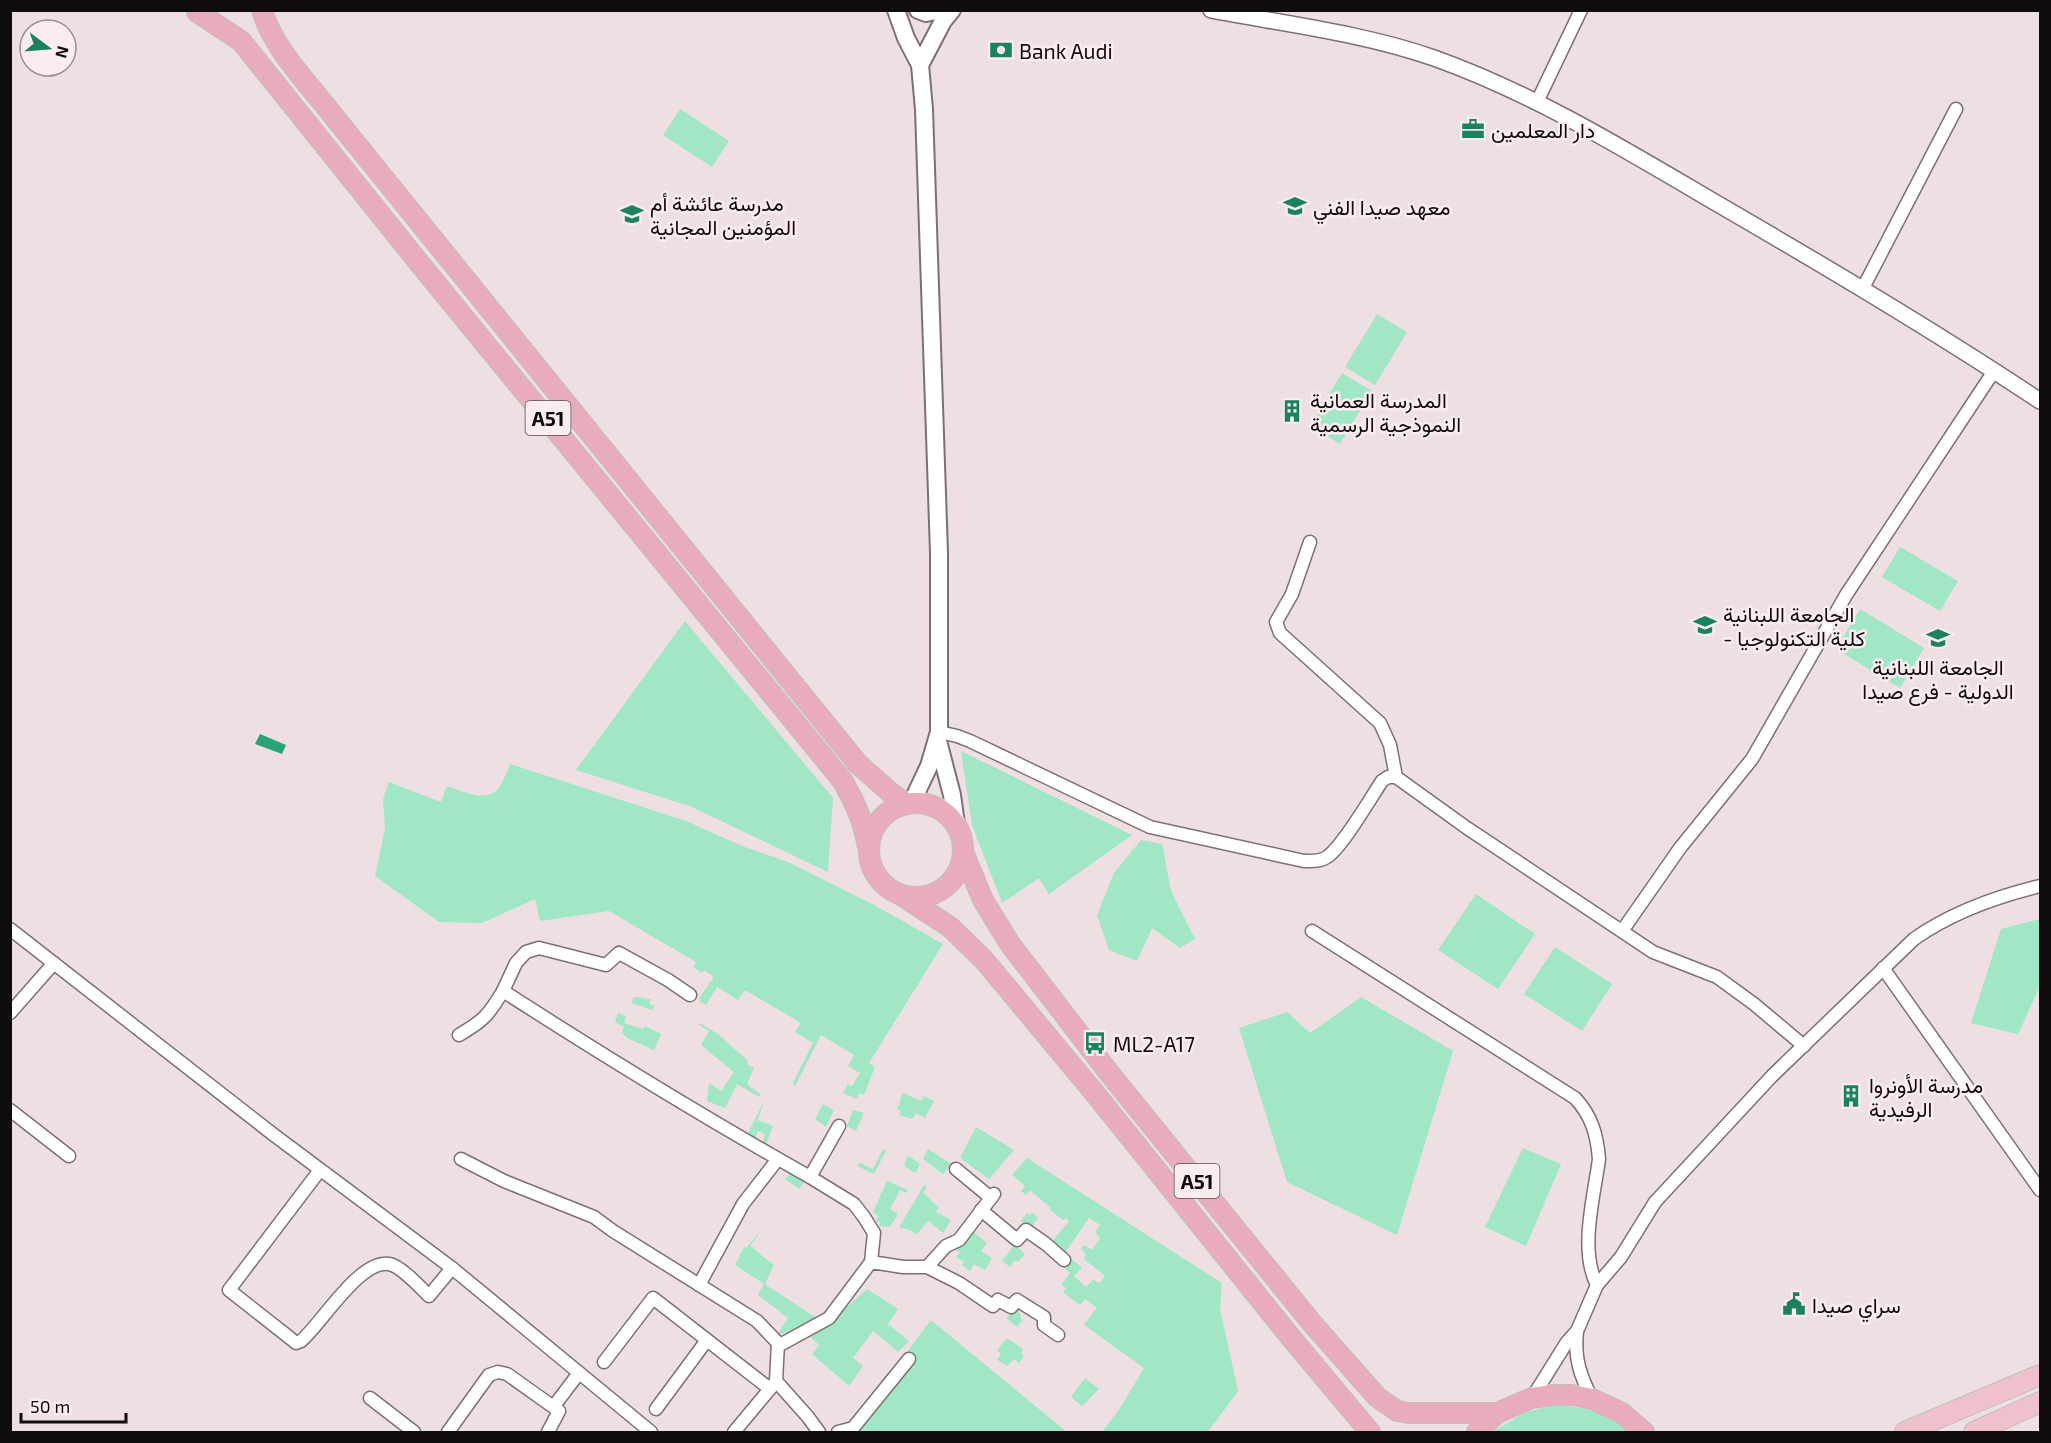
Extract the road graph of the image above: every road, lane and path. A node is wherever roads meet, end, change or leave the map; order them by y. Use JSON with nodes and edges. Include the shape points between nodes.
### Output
{"nodes":[{"id":1,"x":262,"y":10,"type":"edge"},
{"id":2,"x":896,"y":10,"type":"edge"},
{"id":3,"x":918,"y":10,"type":"edge"},
{"id":4,"x":940,"y":10,"type":"edge"},
{"id":5,"x":952,"y":10,"type":"edge"},
{"id":6,"x":1211,"y":10,"type":"edge"},
{"id":7,"x":1581,"y":10,"type":"edge"},
{"id":8,"x":198,"y":11,"type":"edge"},
{"id":9,"x":920,"y":65,"type":"junction"},
{"id":10,"x":1537,"y":102,"type":"junction"},
{"id":11,"x":1956,"y":109,"type":"dead end"},
{"id":12,"x":1863,"y":288,"type":"junction"},
{"id":13,"x":1994,"y":371,"type":"junction"},
{"id":14,"x":2040,"y":402,"type":"edge"},
{"id":15,"x":1311,"y":542,"type":"dead end"},
{"id":16,"x":939,"y":736,"type":"junction"},
{"id":17,"x":1396,"y":777,"type":"junction"},
{"id":18,"x":909,"y":803,"type":"junction"},
{"id":19,"x":956,"y":824,"type":"junction"},
{"id":20,"x":868,"y":847,"type":"junction"},
{"id":21,"x":963,"y":852,"type":"junction"},
{"id":22,"x":2040,"y":886,"type":"edge"},
{"id":23,"x":904,"y":897,"type":"junction"},
{"id":24,"x":10,"y":929,"type":"edge"},
{"id":25,"x":1312,"y":931,"type":"dead end"},
{"id":26,"x":1622,"y":932,"type":"junction"},
{"id":27,"x":54,"y":963,"type":"junction"},
{"id":28,"x":1883,"y":968,"type":"junction"},
{"id":29,"x":503,"y":991,"type":"junction"},
{"id":30,"x":690,"y":995,"type":"dead end"},
{"id":31,"x":10,"y":1013,"type":"edge"},
{"id":32,"x":459,"y":1035,"type":"dead end"},
{"id":33,"x":1804,"y":1046,"type":"junction"},
{"id":34,"x":11,"y":1113,"type":"edge"},
{"id":35,"x":839,"y":1126,"type":"dead end"},
{"id":36,"x":69,"y":1156,"type":"dead end"},
{"id":37,"x":461,"y":1159,"type":"dead end"},
{"id":38,"x":778,"y":1159,"type":"junction"},
{"id":39,"x":956,"y":1169,"type":"dead end"},
{"id":40,"x":320,"y":1170,"type":"junction"},
{"id":41,"x":810,"y":1176,"type":"junction"},
{"id":42,"x":2040,"y":1190,"type":"edge"},
{"id":43,"x":981,"y":1210,"type":"junction"},
{"id":44,"x":1064,"y":1260,"type":"dead end"},
{"id":45,"x":871,"y":1262,"type":"junction"},
{"id":46,"x":927,"y":1267,"type":"junction"},
{"id":47,"x":452,"y":1268,"type":"junction"},
{"id":48,"x":699,"y":1285,"type":"junction"},
{"id":49,"x":1597,"y":1285,"type":"junction"},
{"id":50,"x":1577,"y":1331,"type":"junction"},
{"id":51,"x":1058,"y":1335,"type":"dead end"},
{"id":52,"x":707,"y":1340,"type":"junction"},
{"id":53,"x":778,"y":1346,"type":"junction"},
{"id":54,"x":909,"y":1359,"type":"dead end"},
{"id":55,"x":604,"y":1362,"type":"dead end"},
{"id":56,"x":579,"y":1373,"type":"junction"},
{"id":57,"x":2040,"y":1376,"type":"edge"},
{"id":58,"x":773,"y":1385,"type":"junction"},
{"id":59,"x":370,"y":1398,"type":"dead end"},
{"id":60,"x":1532,"y":1398,"type":"junction"},
{"id":61,"x":1592,"y":1399,"type":"junction"},
{"id":62,"x":2040,"y":1402,"type":"edge"},
{"id":63,"x":554,"y":1406,"type":"junction"},
{"id":64,"x":1967,"y":1407,"type":"junction"},
{"id":65,"x":656,"y":1409,"type":"dead end"},
{"id":66,"x":1497,"y":1413,"type":"junction"},
{"id":67,"x":414,"y":1432,"type":"edge"},
{"id":68,"x":448,"y":1432,"type":"edge"},
{"id":69,"x":548,"y":1432,"type":"edge"},
{"id":70,"x":651,"y":1432,"type":"edge"},
{"id":71,"x":734,"y":1432,"type":"edge"},
{"id":72,"x":819,"y":1432,"type":"edge"},
{"id":73,"x":838,"y":1432,"type":"edge"},
{"id":74,"x":1370,"y":1432,"type":"edge"},
{"id":75,"x":1477,"y":1432,"type":"edge"},
{"id":76,"x":1644,"y":1432,"type":"edge"},
{"id":77,"x":1905,"y":1432,"type":"edge"},
{"id":78,"x":1976,"y":1432,"type":"edge"}],
"edges":[{"from":1,"to":18,"type":"highway","number":"A51","via":[[280,50],[858,764]]},
{"from":2,"to":9,"type":"main road"},
{"from":3,"to":4,"type":"main road"},
{"from":5,"to":9,"type":"main road"},
{"from":6,"to":10,"type":"street","via":[[1377,41],[1433,58]]},
{"from":7,"to":10,"type":"street"},
{"from":8,"to":20,"type":"highway","number":"A51","via":[[241,41],[842,780],[860,812]]},
{"from":9,"to":16,"type":"main road","via":[[939,553]]},
{"from":10,"to":12,"type":"street"},
{"from":11,"to":12,"type":"street"},
{"from":12,"to":13,"type":"street"},
{"from":13,"to":14,"type":"street"},
{"from":13,"to":26,"type":"street","via":[[1846,595],[1752,759],[1680,848]]},
{"from":15,"to":17,"type":"street","via":[[1277,627],[1380,723],[1390,745]]},
{"from":16,"to":17,"type":"street","via":[[970,741],[1150,827],[1304,861],[1327,858],[1382,781]]},
{"from":16,"to":18,"type":"main road","via":[[929,766]]},
{"from":16,"to":19,"type":"main road"},
{"from":17,"to":26,"type":"street"},
{"from":18,"to":19,"type":"highway","number":"A51","via":[[933,806]]},
{"from":18,"to":20,"type":"highway","via":[[881,817]]},
{"from":19,"to":21,"type":"highway","number":"A51"},
{"from":20,"to":23,"type":"highway","number":"A51","via":[[877,879]]},
{"from":21,"to":23,"type":"highway","via":[[961,866],[944,888],[932,895]]},
{"from":21,"to":66,"type":"highway","number":"A51","via":[[983,900],[1010,944],[1110,1074],[1311,1322],[1377,1397],[1409,1413]]},
{"from":22,"to":28,"type":"street","via":[[1987,901],[1935,924]]},
{"from":23,"to":74,"type":"highway","number":"A51","via":[[950,927],[984,960]]},
{"from":24,"to":27,"type":"street"},
{"from":25,"to":49,"type":"street","via":[[1584,1107],[1592,1120],[1598,1145],[1588,1244],[1588,1260]]},
{"from":26,"to":33,"type":"street","via":[[1653,952],[1716,977]]},
{"from":27,"to":31,"type":"street"},
{"from":27,"to":40,"type":"street"},
{"from":28,"to":33,"type":"street"},
{"from":28,"to":42,"type":"street"},
{"from":29,"to":30,"type":"street","via":[[516,963],[526,952],[539,948],[606,965],[619,953]]},
{"from":29,"to":32,"type":"street","via":[[481,1023]]},
{"from":29,"to":38,"type":"street"},
{"from":33,"to":49,"type":"street","via":[[1655,1202],[1621,1257]]},
{"from":34,"to":36,"type":"street"},
{"from":35,"to":41,"type":"street"},
{"from":37,"to":48,"type":"street","via":[[594,1217]]},
{"from":38,"to":41,"type":"street"},
{"from":38,"to":48,"type":"street","via":[[743,1204]]},
{"from":39,"to":43,"type":"street","via":[[992,1196]]},
{"from":40,"to":47,"type":"street"},
{"from":40,"to":47,"type":"street","via":[[230,1290],[290,1338],[301,1341],[360,1274],[377,1264],[391,1264],[429,1296]]},
{"from":41,"to":45,"type":"street","via":[[854,1204],[864,1217],[874,1233]]},
{"from":43,"to":44,"type":"street","via":[[1017,1240],[1026,1230]]},
{"from":43,"to":46,"type":"street","via":[[959,1240],[946,1246]]},
{"from":45,"to":46,"type":"street"},
{"from":45,"to":53,"type":"street","via":[[829,1318]]},
{"from":46,"to":51,"type":"street","via":[[993,1306],[998,1300],[1011,1307],[1017,1300],[1044,1317],[1044,1325]]},
{"from":47,"to":56,"type":"street"},
{"from":48,"to":53,"type":"street","via":[[757,1321]]},
{"from":49,"to":50,"type":"street"},
{"from":50,"to":60,"type":"street"},
{"from":50,"to":61,"type":"street","via":[[1575,1346],[1580,1374]]},
{"from":52,"to":55,"type":"street","via":[[653,1298]]},
{"from":52,"to":58,"type":"street"},
{"from":52,"to":65,"type":"street"},
{"from":53,"to":58,"type":"street"},
{"from":54,"to":73,"type":"street","via":[[853,1428]]},
{"from":56,"to":63,"type":"street"},
{"from":56,"to":70,"type":"street"},
{"from":57,"to":64,"type":"main road"},
{"from":58,"to":71,"type":"street"},
{"from":58,"to":72,"type":"street"},
{"from":59,"to":67,"type":"street"},
{"from":60,"to":61,"type":"highway","number":"A51","via":[[1562,1395]]},
{"from":60,"to":66,"type":"highway","number":"A51"},
{"from":61,"to":76,"type":"highway","number":"A51","via":[[1622,1413]]},
{"from":62,"to":78,"type":"main road"},
{"from":63,"to":68,"type":"street","via":[[498,1372],[489,1375]]},
{"from":63,"to":69,"type":"street","via":[[560,1411]]},
{"from":64,"to":77,"type":"main road"},
{"from":64,"to":78,"type":"main road"},
{"from":66,"to":75,"type":"highway","number":"A51"}]}
